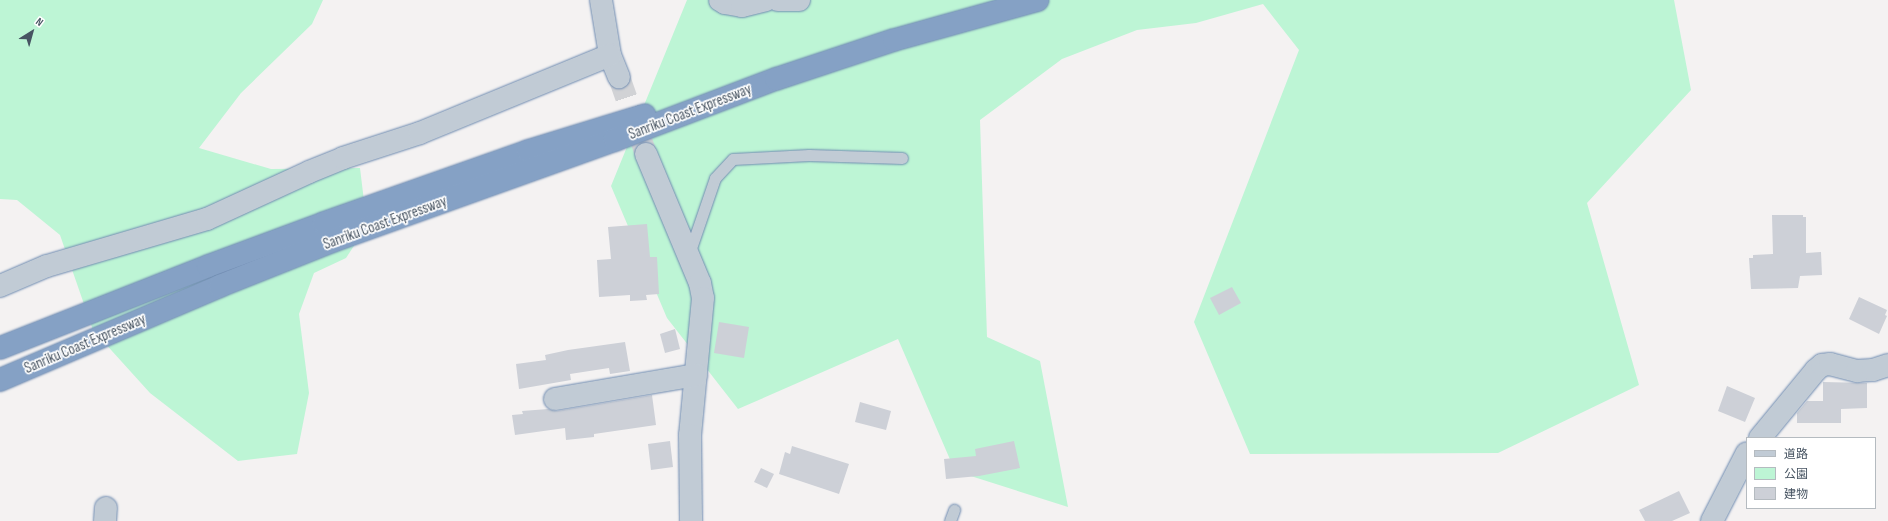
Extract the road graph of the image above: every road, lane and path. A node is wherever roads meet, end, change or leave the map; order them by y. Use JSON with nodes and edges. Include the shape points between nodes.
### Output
{"nodes":[{"id":1,"x":601,"y":0,"type":"edge"},
{"id":2,"x":720,"y":0,"type":"edge"},
{"id":3,"x":766,"y":0,"type":"edge"},
{"id":4,"x":778,"y":0,"type":"edge"},
{"id":5,"x":799,"y":0,"type":"edge"},
{"id":6,"x":1038,"y":0,"type":"edge"},
{"id":7,"x":610,"y":55,"type":"junction"},
{"id":8,"x":619,"y":77,"type":"tunnel mouth"},
{"id":9,"x":776,"y":79,"type":"junction"},
{"id":10,"x":646,"y":154,"type":"tunnel mouth"},
{"id":11,"x":902,"y":158,"type":"dead end"},
{"id":12,"x":688,"y":255,"type":"junction"},
{"id":13,"x":0,"y":286,"type":"edge"},
{"id":14,"x":0,"y":348,"type":"edge"},
{"id":15,"x":1888,"y":365,"type":"edge"},
{"id":16,"x":696,"y":375,"type":"junction"},
{"id":17,"x":0,"y":380,"type":"edge"},
{"id":18,"x":555,"y":399,"type":"dead end"},
{"id":19,"x":1761,"y":437,"type":"edge"},
{"id":20,"x":1746,"y":455,"type":"edge"},
{"id":21,"x":954,"y":510,"type":"dead end"},
{"id":22,"x":691,"y":521,"type":"edge"},
{"id":23,"x":950,"y":521,"type":"edge"},
{"id":24,"x":1712,"y":521,"type":"edge"}],
"edges":[{"from":1,"to":7,"type":"street"},
{"from":2,"to":3,"type":"street","via":[[742,6]]},
{"from":4,"to":5,"type":"street"},
{"from":6,"to":9,"type":"highway","name":"Sanriku Coast Expressway","via":[[894,40]]},
{"from":7,"to":8,"type":"street"},
{"from":7,"to":13,"type":"street","via":[[420,133],[343,158],[207,219],[47,266]]},
{"from":9,"to":14,"type":"highway","name":"Sanriku Coast Expressway","via":[[609,125],[415,190],[208,266]]},
{"from":9,"to":17,"type":"highway","name":"Sanriku Coast Expressway","via":[[333,241],[220,286]]},
{"from":10,"to":12,"type":"street"},
{"from":11,"to":12,"type":"lane","via":[[809,155],[733,159],[715,178]]},
{"from":12,"to":16,"type":"street","via":[[700,283],[703,298]]},
{"from":15,"to":19,"type":"street","via":[[1873,370],[1857,371],[1830,364],[1822,365]]},
{"from":16,"to":18,"type":"street"},
{"from":16,"to":22,"type":"street","via":[[690,435]]},
{"from":20,"to":24,"type":"street"},
{"from":21,"to":23,"type":"lane"}]}
